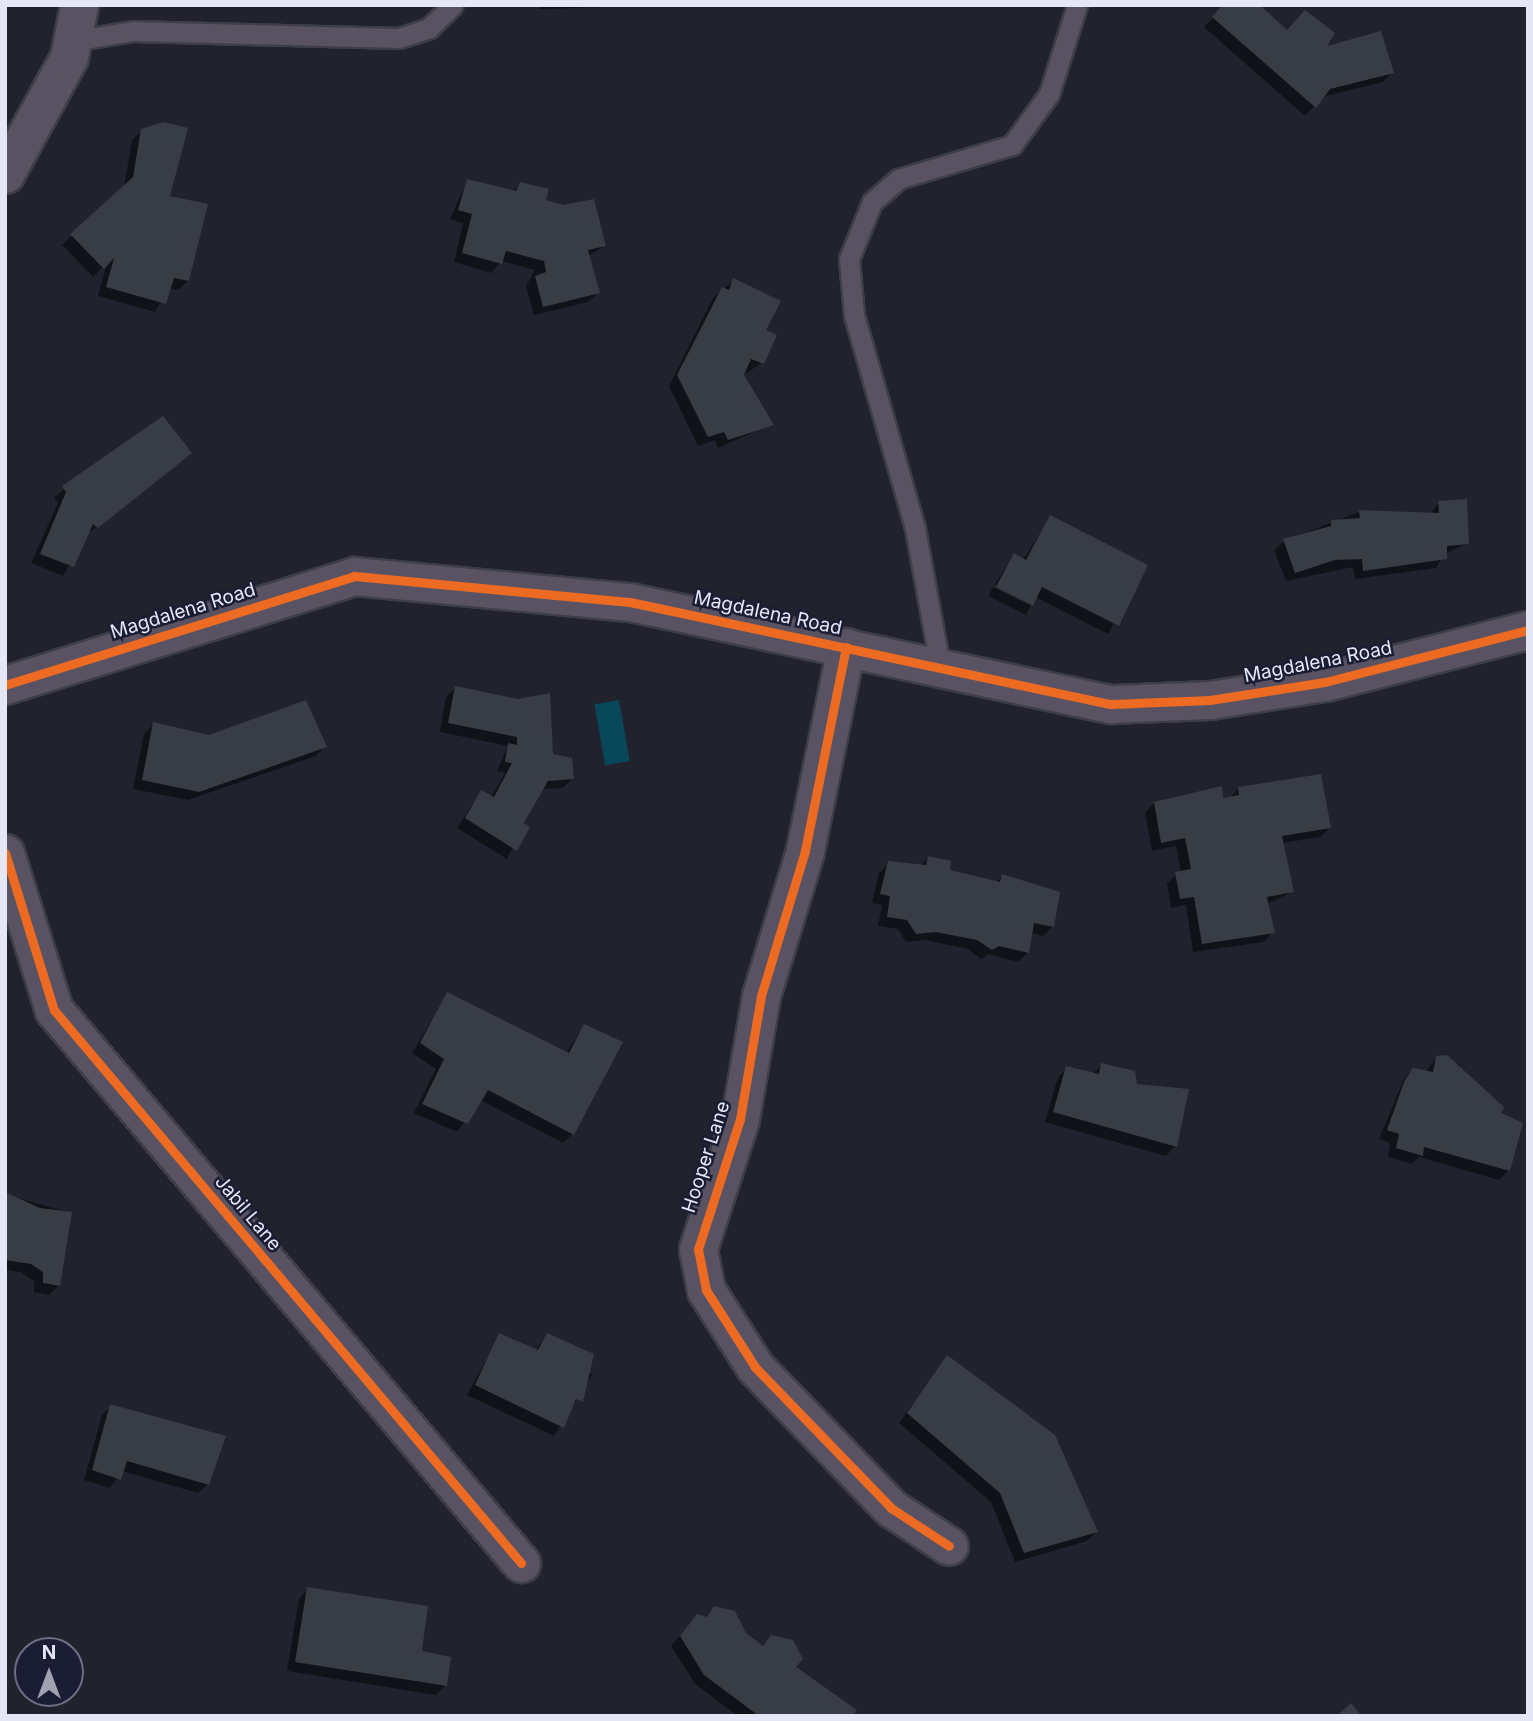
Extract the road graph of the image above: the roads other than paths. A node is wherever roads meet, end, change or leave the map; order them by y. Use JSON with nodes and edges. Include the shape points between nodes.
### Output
{"nodes":[{"id":1,"x":79,"y":5,"type":"edge"},
{"id":2,"x":453,"y":5,"type":"edge"},
{"id":3,"x":1077,"y":5,"type":"edge"},
{"id":4,"x":72,"y":41,"type":"junction"},
{"id":5,"x":5,"y":174,"type":"edge"},
{"id":6,"x":1528,"y":630,"type":"edge"},
{"id":7,"x":846,"y":647,"type":"junction"},
{"id":8,"x":940,"y":666,"type":"junction"},
{"id":9,"x":5,"y":685,"type":"edge"},
{"id":10,"x":5,"y":853,"type":"edge"},
{"id":11,"x":949,"y":1546,"type":"dead end"},
{"id":12,"x":521,"y":1563,"type":"dead end"}],
"edges":[{"from":1,"to":4,"type":"street"},
{"from":2,"to":4,"type":"lane","via":[[429,28],[399,38],[133,31]]},
{"from":3,"to":8,"type":"lane","via":[[1049,94],[1012,145],[898,179],[872,202],[849,259],[854,314],[915,528]]},
{"from":4,"to":5,"type":"street"},
{"from":6,"to":8,"type":"street","name":"Magdalena Road","via":[[1325,682],[1210,700],[1111,704]]},
{"from":7,"to":8,"type":"street","name":"Magdalena Road"},
{"from":7,"to":9,"type":"street","name":"Magdalena Road","via":[[630,601],[354,576]]},
{"from":7,"to":11,"type":"street","name":"Hooper Lane","via":[[805,850],[761,996],[740,1119],[698,1249],[706,1290],[755,1367],[891,1508]]},
{"from":10,"to":12,"type":"street","name":"Jabil Lane","via":[[54,1010]]}]}
